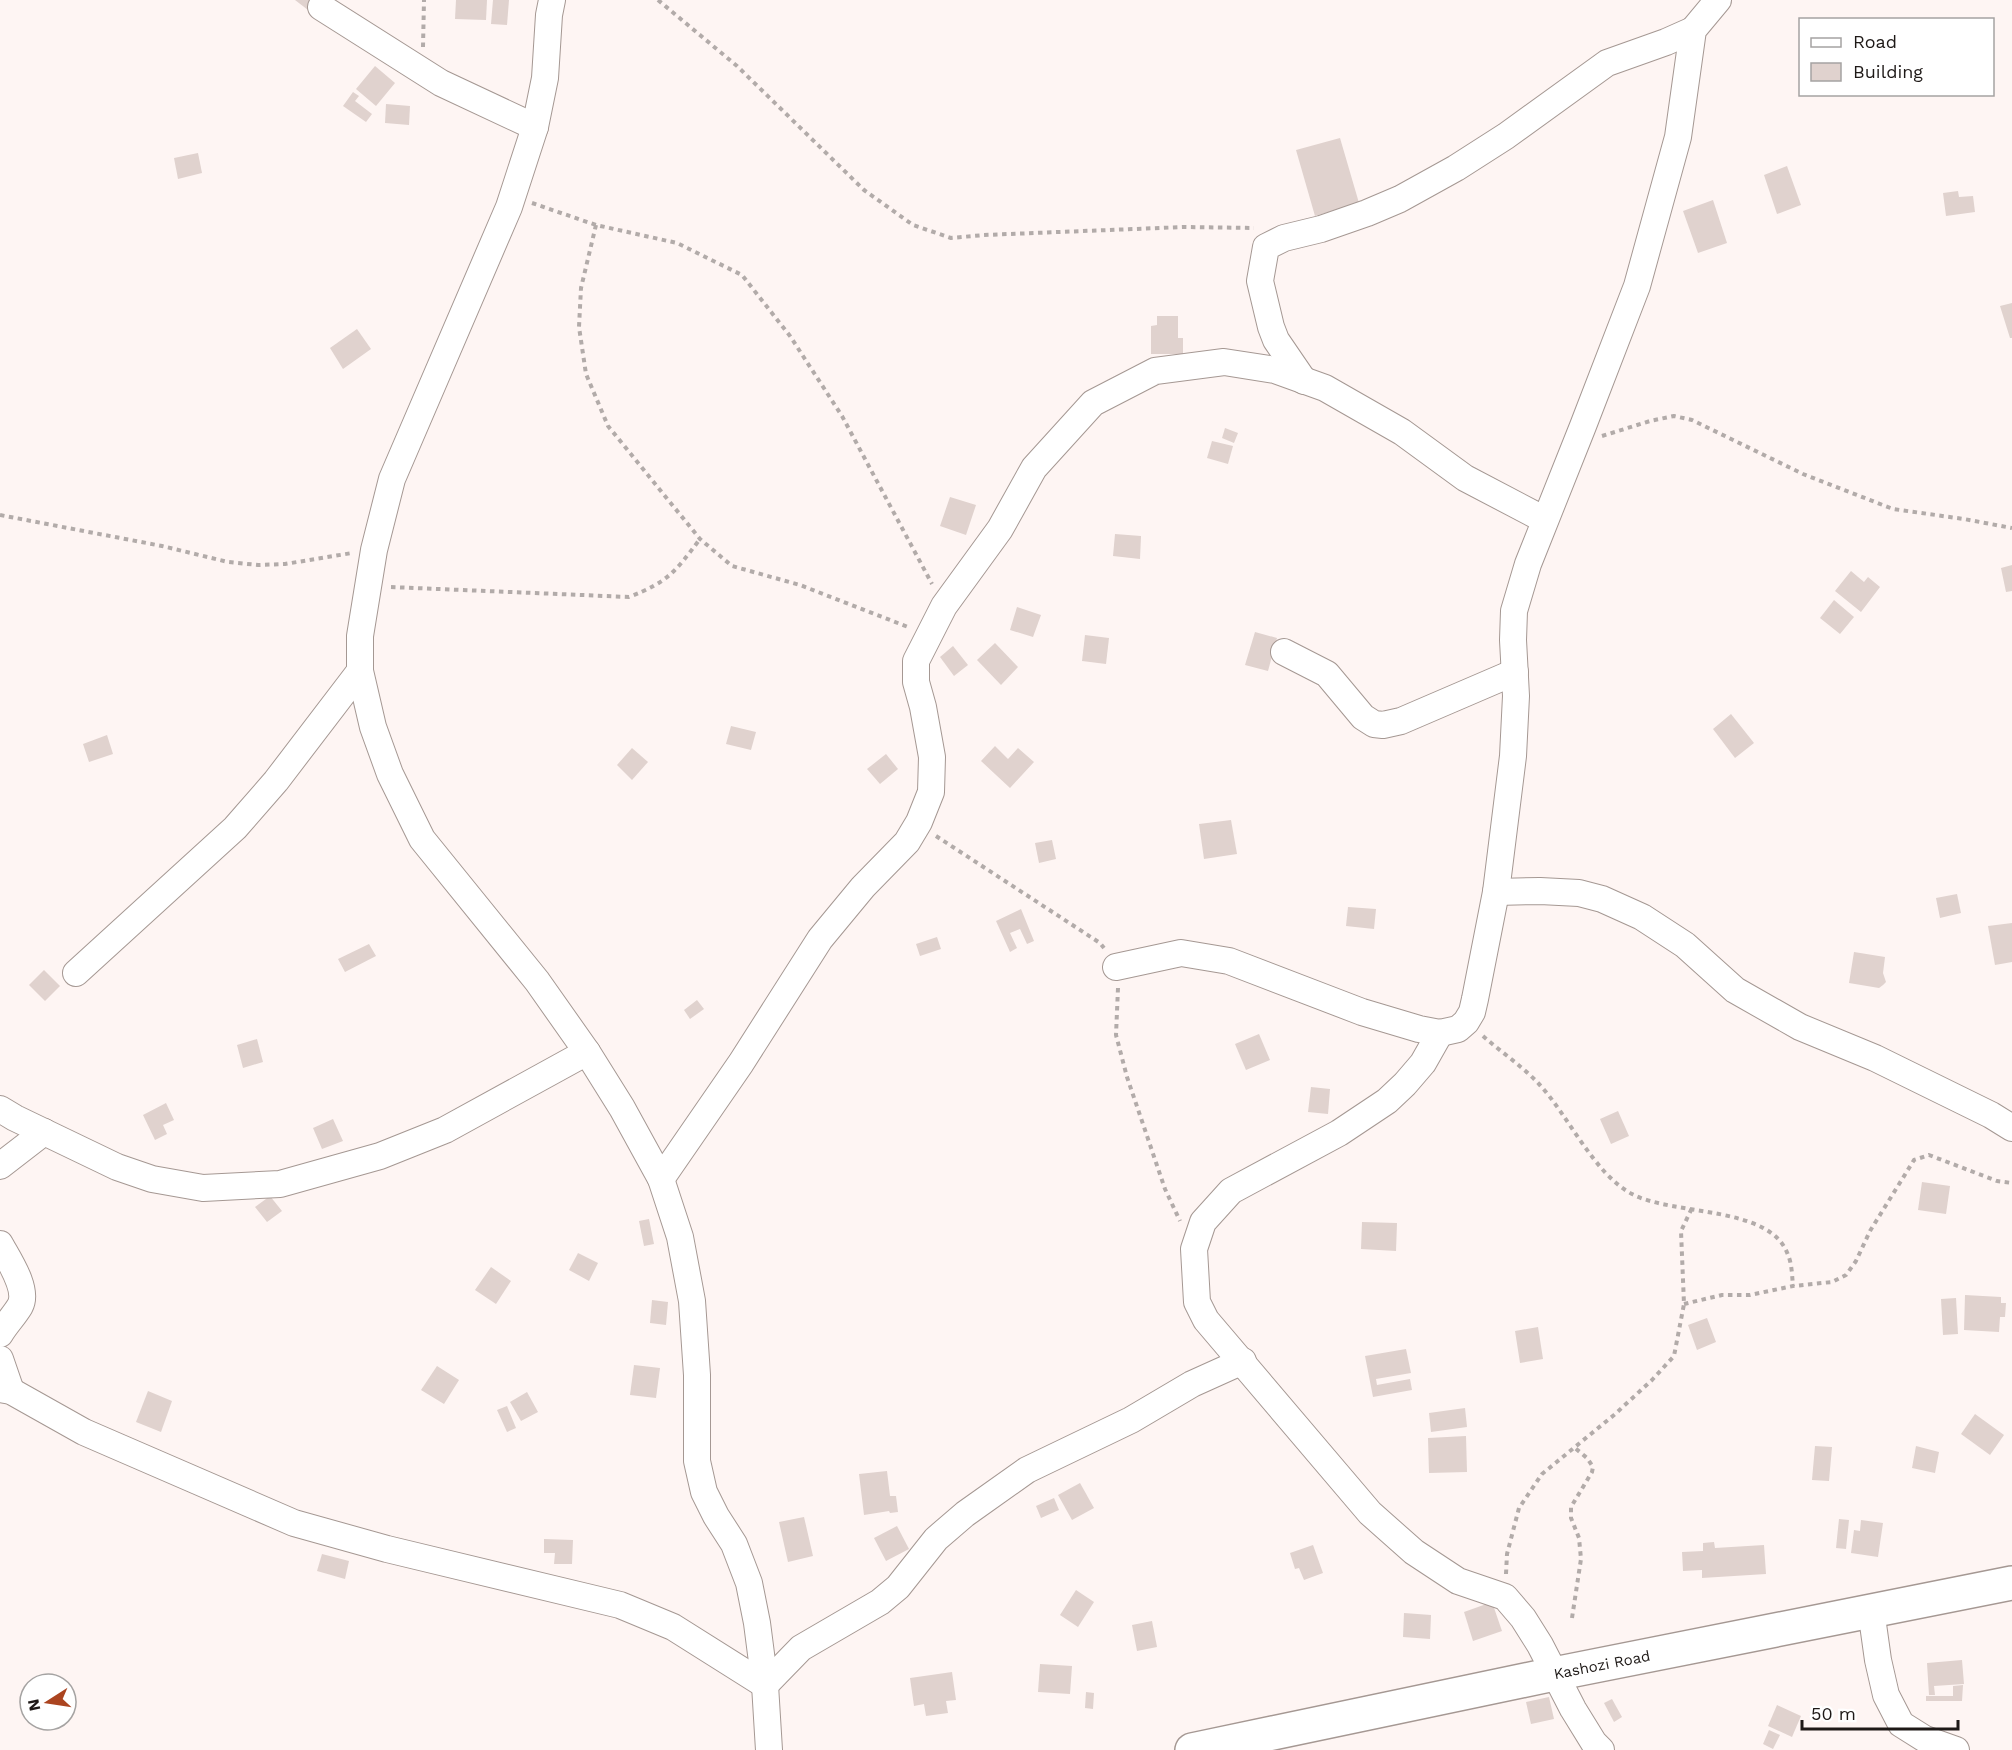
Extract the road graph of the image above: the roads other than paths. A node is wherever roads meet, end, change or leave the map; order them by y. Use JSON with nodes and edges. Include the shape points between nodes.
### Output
{"nodes":[{"id":1,"x":552,"y":0,"type":"edge"},
{"id":2,"x":1718,"y":0,"type":"edge"},
{"id":3,"x":321,"y":8,"type":"dead end"},
{"id":4,"x":1693,"y":30,"type":"junction"},
{"id":5,"x":535,"y":128,"type":"junction"},
{"id":6,"x":1304,"y":381,"type":"junction"},
{"id":7,"x":1545,"y":519,"type":"junction"},
{"id":8,"x":1284,"y":652,"type":"dead end"},
{"id":9,"x":360,"y":671,"type":"junction"},
{"id":10,"x":1515,"y":672,"type":"junction"},
{"id":11,"x":1496,"y":892,"type":"junction"},
{"id":12,"x":1116,"y":968,"type":"road end"},
{"id":13,"x":76,"y":973,"type":"dead end"},
{"id":14,"x":1440,"y":1033,"type":"junction"},
{"id":15,"x":587,"y":1052,"type":"junction"},
{"id":16,"x":0,"y":1109,"type":"edge"},
{"id":17,"x":2012,"y":1128,"type":"edge"},
{"id":18,"x":44,"y":1132,"type":"junction"},
{"id":19,"x":0,"y":1167,"type":"edge"},
{"id":20,"x":661,"y":1179,"type":"junction"},
{"id":21,"x":0,"y":1244,"type":"edge"},
{"id":22,"x":0,"y":1334,"type":"edge"},
{"id":23,"x":0,"y":1359,"type":"edge"},
{"id":24,"x":1243,"y":1361,"type":"junction"},
{"id":25,"x":5,"y":1390,"type":"edge"},
{"id":26,"x":2012,"y":1582,"type":"edge"},
{"id":27,"x":1871,"y":1610,"type":"junction"},
{"id":28,"x":1554,"y":1674,"type":"junction"},
{"id":29,"x":765,"y":1685,"type":"junction"},
{"id":30,"x":769,"y":1750,"type":"edge"},
{"id":31,"x":1192,"y":1750,"type":"edge"},
{"id":32,"x":1602,"y":1750,"type":"edge"},
{"id":33,"x":1956,"y":1750,"type":"edge"}],
"edges":[{"from":1,"to":5,"type":"street","via":[[545,78]]},
{"from":2,"to":4,"type":"street"},
{"from":3,"to":5,"type":"street","via":[[468,97]]},
{"from":4,"to":6,"type":"street","via":[[1608,63],[1506,136],[1400,199],[1266,247],[1260,281],[1271,327]]},
{"from":4,"to":7,"type":"street","via":[[1678,137],[1640,274]]},
{"from":5,"to":9,"type":"street","via":[[513,196],[392,479],[374,550],[360,636]]},
{"from":6,"to":7,"type":"street","via":[[1325,388],[1402,432],[1465,478]]},
{"from":6,"to":20,"type":"street","via":[[1275,370],[1224,362],[1155,371],[1093,403],[1034,468],[1000,529],[944,606],[916,661],[916,682],[932,757],[931,792],[919,822],[907,842],[820,939]]},
{"from":7,"to":10,"type":"street","via":[[1514,611]]},
{"from":8,"to":10,"type":"street","via":[[1327,674],[1363,717],[1383,724],[1401,721]]},
{"from":9,"to":13,"type":"street","via":[[276,781],[234,828]]},
{"from":9,"to":15,"type":"street","via":[[373,727],[390,774],[422,839],[537,981]]},
{"from":10,"to":11,"type":"street","via":[[1513,756]]},
{"from":11,"to":14,"type":"street","via":[[1472,1012],[1458,1029]]},
{"from":11,"to":17,"type":"street","via":[[1579,893],[1642,917],[1685,945],[1735,990],[1800,1027],[1875,1058]]},
{"from":12,"to":14,"type":"street","via":[[1182,953],[1229,961],[1362,1012]]},
{"from":14,"to":24,"type":"street","via":[[1406,1084],[1387,1101],[1339,1133],[1231,1191],[1203,1222],[1194,1248],[1197,1302],[1206,1320]]},
{"from":15,"to":18,"type":"street","via":[[445,1130],[380,1156],[280,1184],[203,1188],[152,1179]]},
{"from":15,"to":20,"type":"street"},
{"from":16,"to":18,"type":"street"},
{"from":18,"to":19,"type":"street"},
{"from":20,"to":29,"type":"street","via":[[680,1237],[692,1301],[698,1461],[704,1492],[734,1544],[749,1583]]},
{"from":21,"to":22,"type":"street","via":[[15,1270],[22,1295],[19,1308]]},
{"from":23,"to":25,"type":"street"},
{"from":24,"to":28,"type":"street","via":[[1370,1513],[1414,1552],[1458,1581],[1505,1597],[1523,1618]]},
{"from":24,"to":29,"type":"street","via":[[1017,1476],[936,1539],[898,1587],[880,1602],[801,1648]]},
{"from":25,"to":29,"type":"street","via":[[84,1432],[294,1522],[387,1549],[620,1605],[673,1627]]},
{"from":26,"to":27,"type":"main road","name":"Kashozi Road"},
{"from":27,"to":28,"type":"main road","name":"Kashozi Road"},
{"from":27,"to":33,"type":"street","via":[[1886,1695],[1901,1724],[1925,1739]]},
{"from":28,"to":31,"type":"main road","name":"Kashozi Road"},
{"from":28,"to":32,"type":"street","via":[[1594,1743]]},
{"from":29,"to":30,"type":"street"}]}
